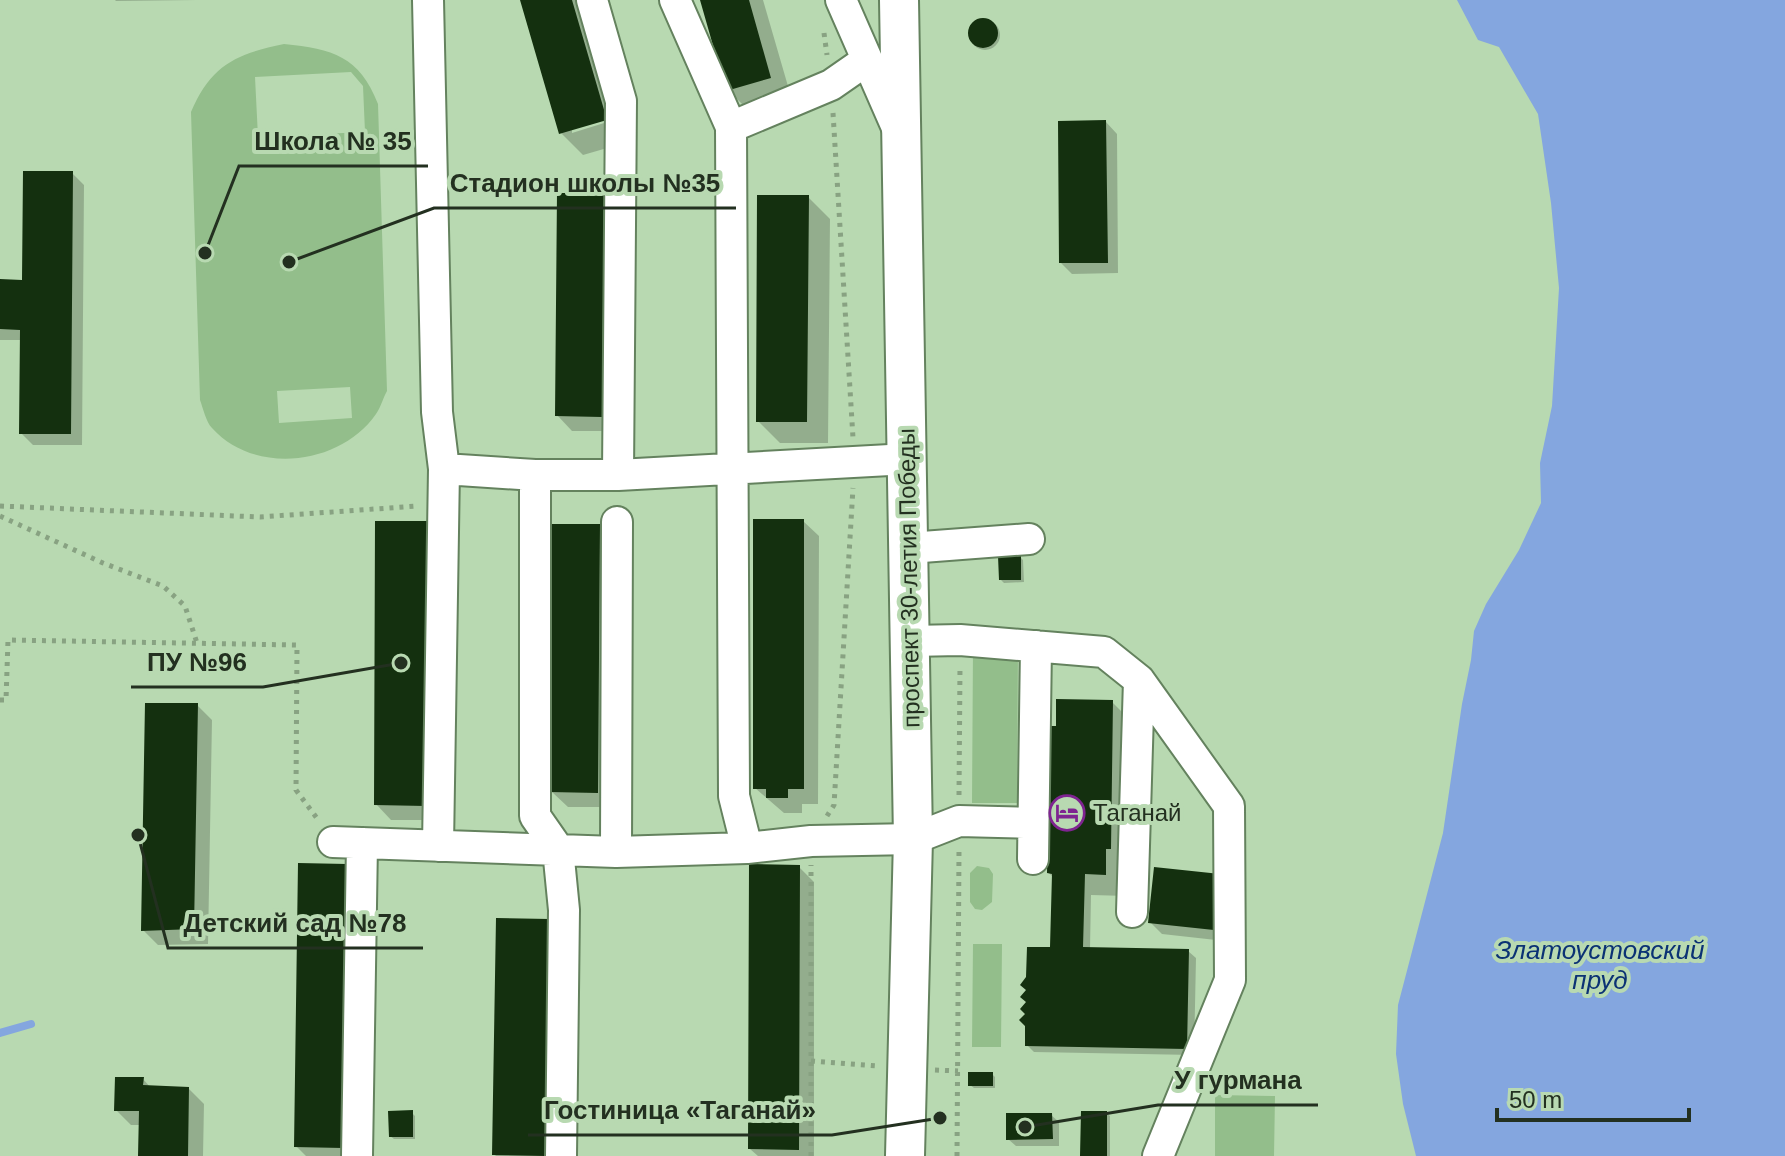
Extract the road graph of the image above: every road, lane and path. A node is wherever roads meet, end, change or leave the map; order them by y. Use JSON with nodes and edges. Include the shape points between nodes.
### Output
{"nodes":[{"id":1,"x":428,"y":0,"type":"edge"},
{"id":2,"x":592,"y":0,"type":"edge"},
{"id":3,"x":675,"y":0,"type":"edge"},
{"id":4,"x":841,"y":0,"type":"edge"},
{"id":5,"x":899,"y":0,"type":"edge"},
{"id":6,"x":824,"y":28,"type":"dead end"},
{"id":7,"x":867,"y":60,"type":"junction"},
{"id":8,"x":831,"y":85,"type":"junction"},
{"id":9,"x":731,"y":127,"type":"junction"},
{"id":10,"x":902,"y":139,"type":"junction"},
{"id":11,"x":908,"y":459,"type":"junction"},
{"id":12,"x":854,"y":462,"type":"junction"},
{"id":13,"x":444,"y":469,"type":"junction"},
{"id":14,"x":733,"y":469,"type":"junction"},
{"id":15,"x":535,"y":475,"type":"junction"},
{"id":16,"x":618,"y":475,"type":"junction"},
{"id":17,"x":442,"y":504,"type":"junction"},
{"id":18,"x":0,"y":506,"type":"edge"},
{"id":19,"x":0,"y":516,"type":"edge"},
{"id":20,"x":617,"y":522,"type":"dead end"},
{"id":21,"x":1029,"y":539,"type":"dead end"},
{"id":22,"x":909,"y":548,"type":"junction"},
{"id":23,"x":960,"y":640,"type":"junction"},
{"id":24,"x":910,"y":641,"type":"junction"},
{"id":25,"x":197,"y":643,"type":"junction"},
{"id":26,"x":1036,"y":646,"type":"junction"},
{"id":27,"x":1139,"y":680,"type":"junction"},
{"id":28,"x":0,"y":700,"type":"edge"},
{"id":29,"x":959,"y":821,"type":"junction"},
{"id":30,"x":1032,"y":823,"type":"junction"},
{"id":31,"x":913,"y":839,"type":"junction"},
{"id":32,"x":811,"y":841,"type":"junction"},
{"id":33,"x":348,"y":842,"type":"junction"},
{"id":34,"x":438,"y":846,"type":"junction"},
{"id":35,"x":747,"y":848,"type":"junction"},
{"id":36,"x":558,"y":849,"type":"junction"},
{"id":37,"x":616,"y":852,"type":"junction"},
{"id":38,"x":1033,"y":859,"type":"dead end"},
{"id":39,"x":1132,"y":912,"type":"dead end"},
{"id":40,"x":357,"y":1156,"type":"edge"},
{"id":41,"x":561,"y":1156,"type":"edge"},
{"id":42,"x":811,"y":1156,"type":"edge"},
{"id":43,"x":905,"y":1156,"type":"edge"},
{"id":44,"x":957,"y":1156,"type":"edge"},
{"id":45,"x":1158,"y":1156,"type":"edge"}],
"edges":[{"from":1,"to":13,"type":"street","via":[[437,412]]},
{"from":2,"to":16,"type":"street","via":[[621,101]]},
{"from":3,"to":9,"type":"street"},
{"from":4,"to":7,"type":"street"},
{"from":5,"to":10,"type":"main road","name":"проспект 30-летия Победы"},
{"from":6,"to":8,"type":"path"},
{"from":7,"to":8,"type":"street"},
{"from":7,"to":10,"type":"street"},
{"from":8,"to":9,"type":"street"},
{"from":8,"to":12,"type":"path"},
{"from":9,"to":14,"type":"street"},
{"from":10,"to":11,"type":"main road","name":"проспект 30-летия Победы"},
{"from":11,"to":12,"type":"street"},
{"from":11,"to":22,"type":"main road","name":"проспект 30-летия Победы"},
{"from":12,"to":14,"type":"street"},
{"from":12,"to":32,"type":"path","via":[[834,805]]},
{"from":13,"to":15,"type":"street"},
{"from":13,"to":17,"type":"street"},
{"from":14,"to":16,"type":"street"},
{"from":14,"to":35,"type":"street","via":[[734,796]]},
{"from":15,"to":16,"type":"street"},
{"from":15,"to":36,"type":"street","via":[[535,816]]},
{"from":17,"to":18,"type":"path","via":[[260,517]]},
{"from":17,"to":34,"type":"street"},
{"from":19,"to":25,"type":"path","via":[[163,586],[185,606]]},
{"from":20,"to":37,"type":"street"},
{"from":21,"to":22,"type":"street"},
{"from":22,"to":24,"type":"main road","name":"проспект 30-летия Победы"},
{"from":23,"to":24,"type":"street"},
{"from":23,"to":26,"type":"street"},
{"from":23,"to":29,"type":"path"},
{"from":24,"to":31,"type":"main road","name":"проспект 30-летия Победы"},
{"from":25,"to":28,"type":"path","via":[[8,640],[6,700]]},
{"from":25,"to":33,"type":"path","via":[[297,645],[296,790]]},
{"from":26,"to":27,"type":"street","via":[[1104,652]]},
{"from":26,"to":30,"type":"street"},
{"from":27,"to":39,"type":"street"},
{"from":27,"to":45,"type":"street","via":[[1229,806],[1230,980]]},
{"from":29,"to":30,"type":"street"},
{"from":29,"to":31,"type":"street"},
{"from":29,"to":44,"type":"path"},
{"from":30,"to":38,"type":"street"},
{"from":31,"to":32,"type":"street"},
{"from":31,"to":43,"type":"main road","name":"проспект 30-летия Победы"},
{"from":32,"to":35,"type":"street"},
{"from":32,"to":42,"type":"path"},
{"from":33,"to":34,"type":"street"},
{"from":33,"to":40,"type":"street"},
{"from":34,"to":36,"type":"street"},
{"from":35,"to":37,"type":"street"},
{"from":36,"to":37,"type":"street"},
{"from":36,"to":41,"type":"street","via":[[564,910]]}]}
